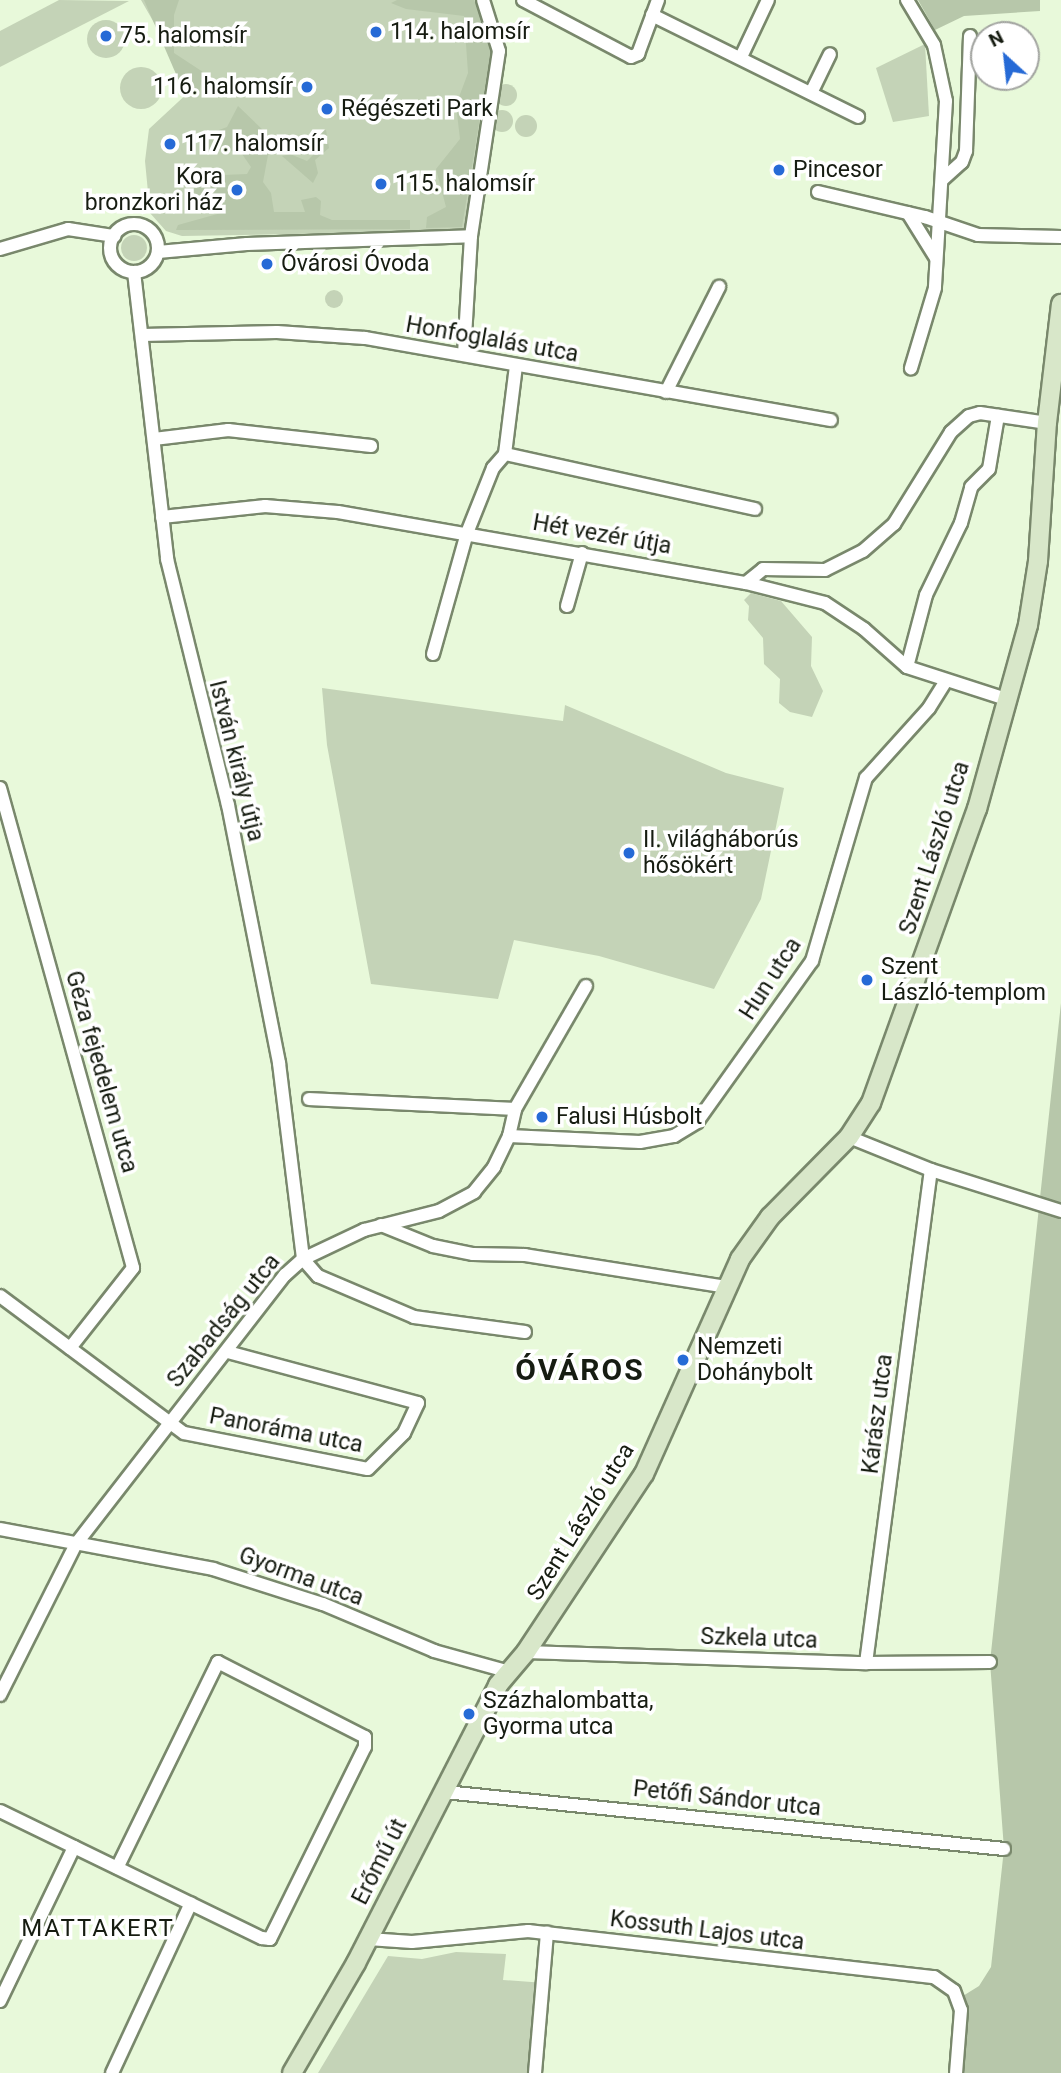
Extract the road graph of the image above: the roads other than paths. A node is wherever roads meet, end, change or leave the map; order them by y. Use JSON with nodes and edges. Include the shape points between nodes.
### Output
{"nodes":[{"id":1,"x":483,"y":0,"type":"edge"},
{"id":2,"x":523,"y":0,"type":"edge"},
{"id":3,"x":658,"y":0,"type":"edge"},
{"id":4,"x":768,"y":0,"type":"edge"},
{"id":5,"x":907,"y":0,"type":"edge"},
{"id":6,"x":652,"y":15,"type":"junction"},
{"id":7,"x":970,"y":36,"type":"dead end"},
{"id":8,"x":830,"y":54,"type":"dead end"},
{"id":9,"x":741,"y":57,"type":"junction"},
{"id":10,"x":810,"y":93,"type":"junction"},
{"id":11,"x":859,"y":117,"type":"dead end"},
{"id":12,"x":943,"y":179,"type":"junction"},
{"id":13,"x":817,"y":192,"type":"dead end"},
{"id":14,"x":908,"y":213,"type":"junction"},
{"id":15,"x":941,"y":222,"type":"junction"},
{"id":16,"x":114,"y":236,"type":"junction"},
{"id":17,"x":471,"y":236,"type":"junction"},
{"id":18,"x":1061,"y":237,"type":"edge"},
{"id":19,"x":0,"y":249,"type":"edge"},
{"id":20,"x":158,"y":252,"type":"junction"},
{"id":21,"x":937,"y":261,"type":"junction"},
{"id":22,"x":134,"y":272,"type":"junction"},
{"id":23,"x":719,"y":287,"type":"dead end"},
{"id":24,"x":1061,"y":304,"type":"edge"},
{"id":25,"x":142,"y":335,"type":"junction"},
{"id":26,"x":464,"y":354,"type":"junction"},
{"id":27,"x":516,"y":366,"type":"junction"},
{"id":28,"x":911,"y":368,"type":"dead end"},
{"id":29,"x":666,"y":392,"type":"junction"},
{"id":30,"x":998,"y":416,"type":"junction"},
{"id":31,"x":831,"y":420,"type":"dead end"},
{"id":32,"x":1047,"y":423,"type":"junction"},
{"id":33,"x":153,"y":439,"type":"junction"},
{"id":34,"x":371,"y":446,"type":"dead end"},
{"id":35,"x":505,"y":454,"type":"junction"},
{"id":36,"x":755,"y":509,"type":"dead end"},
{"id":37,"x":162,"y":517,"type":"junction"},
{"id":38,"x":467,"y":533,"type":"junction"},
{"id":39,"x":582,"y":553,"type":"junction"},
{"id":40,"x":746,"y":583,"type":"junction"},
{"id":41,"x":567,"y":606,"type":"dead end"},
{"id":42,"x":433,"y":654,"type":"dead end"},
{"id":43,"x":906,"y":667,"type":"junction"},
{"id":44,"x":945,"y":682,"type":"junction"},
{"id":45,"x":1006,"y":699,"type":"junction"},
{"id":46,"x":0,"y":788,"type":"edge"},
{"id":47,"x":6,"y":830,"type":"edge"},
{"id":48,"x":586,"y":986,"type":"dead end"},
{"id":49,"x":309,"y":1099,"type":"dead end"},
{"id":50,"x":514,"y":1109,"type":"junction"},
{"id":51,"x":509,"y":1136,"type":"junction"},
{"id":52,"x":849,"y":1137,"type":"junction"},
{"id":53,"x":931,"y":1170,"type":"junction"},
{"id":54,"x":1061,"y":1211,"type":"edge"},
{"id":55,"x":381,"y":1225,"type":"junction"},
{"id":56,"x":303,"y":1259,"type":"junction"},
{"id":57,"x":726,"y":1287,"type":"junction"},
{"id":58,"x":0,"y":1296,"type":"edge"},
{"id":59,"x":526,"y":1332,"type":"dead end"},
{"id":60,"x":70,"y":1348,"type":"junction"},
{"id":61,"x":227,"y":1352,"type":"junction"},
{"id":62,"x":169,"y":1424,"type":"junction"},
{"id":63,"x":0,"y":1529,"type":"edge"},
{"id":64,"x":76,"y":1544,"type":"junction"},
{"id":65,"x":526,"y":1652,"type":"junction"},
{"id":66,"x":990,"y":1662,"type":"dead end"},
{"id":67,"x":866,"y":1663,"type":"junction"},
{"id":68,"x":506,"y":1671,"type":"junction"},
{"id":69,"x":0,"y":1695,"type":"edge"},
{"id":70,"x":444,"y":1791,"type":"junction"},
{"id":71,"x":0,"y":1811,"type":"edge"},
{"id":72,"x":74,"y":1847,"type":"junction"},
{"id":73,"x":1004,"y":1849,"type":"dead end"},
{"id":74,"x":117,"y":1868,"type":"junction"},
{"id":75,"x":191,"y":1903,"type":"junction"},
{"id":76,"x":547,"y":1933,"type":"junction"},
{"id":77,"x":368,"y":1939,"type":"junction"},
{"id":78,"x":0,"y":2001,"type":"edge"},
{"id":79,"x":112,"y":2073,"type":"edge"},
{"id":80,"x":292,"y":2073,"type":"edge"},
{"id":81,"x":535,"y":2073,"type":"edge"},
{"id":82,"x":956,"y":2073,"type":"edge"}],
"edges":[{"from":1,"to":17,"type":"street","via":[[499,51]]},
{"from":2,"to":6,"type":"street","via":[[624,57],[638,54]]},
{"from":3,"to":6,"type":"street"},
{"from":4,"to":9,"type":"street"},
{"from":5,"to":12,"type":"street","via":[[934,45],[943,74]]},
{"from":6,"to":9,"type":"street"},
{"from":7,"to":12,"type":"street","via":[[966,150],[962,162]]},
{"from":8,"to":10,"type":"street"},
{"from":9,"to":10,"type":"street"},
{"from":10,"to":11,"type":"street"},
{"from":12,"to":15,"type":"street"},
{"from":13,"to":14,"type":"street"},
{"from":14,"to":15,"type":"street"},
{"from":14,"to":21,"type":"street"},
{"from":15,"to":18,"type":"street","via":[[962,232],[998,238]]},
{"from":15,"to":21,"type":"street"},
{"from":16,"to":19,"type":"street","via":[[68,229]]},
{"from":16,"to":20,"type":"street","via":[[124,227],[139,225],[156,238]]},
{"from":16,"to":22,"type":"street","via":[[110,248],[114,262]]},
{"from":17,"to":20,"type":"street"},
{"from":17,"to":26,"type":"street"},
{"from":20,"to":22,"type":"street","via":[[152,264]]},
{"from":21,"to":28,"type":"street","via":[[935,288]]},
{"from":22,"to":25,"type":"street","name":"István király útja"},
{"from":23,"to":29,"type":"street"},
{"from":24,"to":32,"type":"street","name":"Szent László utca"},
{"from":25,"to":26,"type":"street","name":"Honfoglalás utca","via":[[323,334]]},
{"from":25,"to":33,"type":"street","name":"István király útja"},
{"from":26,"to":27,"type":"street","name":"Honfoglalás utca"},
{"from":27,"to":29,"type":"street","name":"Honfoglalás utca"},
{"from":27,"to":35,"type":"street"},
{"from":29,"to":31,"type":"street","name":"Honfoglalás utca"},
{"from":30,"to":32,"type":"street"},
{"from":30,"to":40,"type":"street","via":[[980,413],[961,421],[894,524],[863,551],[825,570],[763,569]]},
{"from":30,"to":43,"type":"street","via":[[989,469],[971,487],[961,523],[926,595]]},
{"from":32,"to":45,"type":"street","name":"Szent László utca","via":[[1035,593]]},
{"from":33,"to":34,"type":"street","via":[[228,430]]},
{"from":33,"to":37,"type":"street","name":"István király útja"},
{"from":35,"to":36,"type":"street"},
{"from":35,"to":38,"type":"street","via":[[493,468]]},
{"from":37,"to":38,"type":"street","name":"Hét vezér útja","via":[[265,506],[338,512]]},
{"from":37,"to":56,"type":"street","name":"István király útja","via":[[176,608],[221,777],[279,1063]]},
{"from":38,"to":39,"type":"street","name":"Hét vezér útja"},
{"from":38,"to":42,"type":"street"},
{"from":39,"to":40,"type":"street","name":"Hét vezér útja"},
{"from":39,"to":41,"type":"street"},
{"from":40,"to":43,"type":"street","name":"Hét vezér útja","via":[[825,603]]},
{"from":43,"to":44,"type":"street","name":"Hét vezér útja"},
{"from":44,"to":45,"type":"street","name":"Hét vezér útja"},
{"from":44,"to":51,"type":"street","name":"Hun utca","via":[[929,708],[866,778],[812,961],[697,1122],[674,1136],[640,1142]]},
{"from":45,"to":52,"type":"street","name":"Szent László utca","via":[[977,809],[937,923],[871,1103]]},
{"from":46,"to":47,"type":"street","name":"Géza fejedelem utca"},
{"from":47,"to":60,"type":"street","name":"Géza fejedelem utca","via":[[133,1268]]},
{"from":48,"to":50,"type":"street","name":"Szabadság utca"},
{"from":49,"to":50,"type":"street"},
{"from":50,"to":51,"type":"street","name":"Szabadság utca"},
{"from":51,"to":55,"type":"street","name":"Szabadság utca","via":[[484,1182],[465,1200]]},
{"from":52,"to":53,"type":"street"},
{"from":52,"to":57,"type":"street","name":"Szent László utca","via":[[754,1237]]},
{"from":53,"to":54,"type":"street"},
{"from":53,"to":67,"type":"street","name":"Kárász utca"},
{"from":55,"to":56,"type":"street","name":"Szabadság utca"},
{"from":55,"to":57,"type":"street","via":[[433,1246],[473,1254],[525,1255]]},
{"from":56,"to":59,"type":"street","via":[[318,1276],[414,1317]]},
{"from":56,"to":61,"type":"street","name":"Szabadság utca"},
{"from":57,"to":65,"type":"street","name":"Szent László utca","via":[[644,1474]]},
{"from":58,"to":60,"type":"street"},
{"from":60,"to":62,"type":"street"},
{"from":61,"to":62,"type":"street","name":"Szabadság utca"},
{"from":61,"to":62,"type":"street","name":"Panoráma utca","via":[[418,1403],[404,1433],[368,1469],[184,1433]]},
{"from":62,"to":64,"type":"street","name":"Szabadság utca"},
{"from":63,"to":64,"type":"street","name":"Gyorma utca"},
{"from":64,"to":68,"type":"street","name":"Gyorma utca","via":[[169,1558],[265,1584],[434,1651]]},
{"from":64,"to":69,"type":"street","name":"Szabadság utca"},
{"from":65,"to":67,"type":"street","name":"Szkela utca"},
{"from":65,"to":68,"type":"street","name":"Szent László utca"},
{"from":66,"to":67,"type":"street","name":"Szkela utca"},
{"from":68,"to":70,"type":"street","name":"Erőmű út"},
{"from":70,"to":73,"type":"street","name":"Petőfi Sándor utca"},
{"from":70,"to":77,"type":"street","name":"Erőmű út"},
{"from":71,"to":72,"type":"street"},
{"from":72,"to":74,"type":"street"},
{"from":72,"to":78,"type":"street"},
{"from":74,"to":75,"type":"street"},
{"from":74,"to":75,"type":"street","via":[[218,1662],[357,1729],[365,1737],[365,1747],[276,1933],[262,1938]]},
{"from":75,"to":79,"type":"street"},
{"from":76,"to":77,"type":"street","name":"Kossuth Lajos utca","via":[[479,1932],[412,1942]]},
{"from":76,"to":81,"type":"street"},
{"from":76,"to":82,"type":"street","name":"Kossuth Lajos utca","via":[[934,1978],[954,1991],[961,2010]]},
{"from":77,"to":80,"type":"street","name":"Erőmű út"}]}
